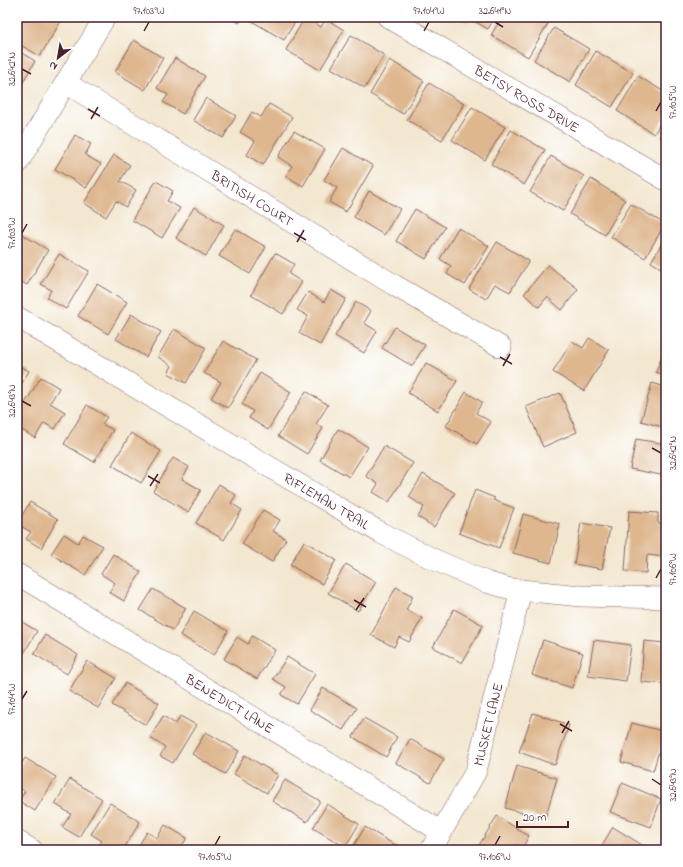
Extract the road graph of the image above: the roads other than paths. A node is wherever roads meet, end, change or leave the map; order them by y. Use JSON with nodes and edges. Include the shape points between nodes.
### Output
{"nodes":[{"id":1,"x":105,"y":17,"type":"edge"},
{"id":2,"x":388,"y":17,"type":"edge"},
{"id":3,"x":66,"y":83,"type":"junction"},
{"id":4,"x":17,"y":164,"type":"edge"},
{"id":5,"x":666,"y":180,"type":"edge"},
{"id":6,"x":17,"y":318,"type":"edge"},
{"id":7,"x":501,"y":347,"type":"dead end"},
{"id":8,"x":17,"y":574,"type":"edge"},
{"id":9,"x":521,"y":590,"type":"junction"},
{"id":10,"x":666,"y":598,"type":"edge"},
{"id":11,"x":442,"y":832,"type":"junction"},
{"id":12,"x":17,"y":841,"type":"edge"},
{"id":13,"x":32,"y":850,"type":"edge"},
{"id":14,"x":431,"y":850,"type":"edge"}],
"edges":[{"from":1,"to":3,"type":"street"},
{"from":2,"to":5,"type":"street","name":"BETSY ROSS DRIVE"},
{"from":3,"to":4,"type":"street"},
{"from":3,"to":7,"type":"street","name":"BRITISH COURT","via":[[394,285]]},
{"from":6,"to":9,"type":"street","name":"RIFLEMAN TRAIL","via":[[381,533],[486,582]]},
{"from":8,"to":11,"type":"street","name":"BENEDICT LANE"},
{"from":9,"to":10,"type":"street","name":"RIFLEMAN TRAIL","via":[[581,596]]},
{"from":9,"to":11,"type":"street","name":"MUSKET LANE","via":[[476,771]]},
{"from":11,"to":14,"type":"street","name":"MUSKET LANE"},
{"from":12,"to":13,"type":"street"}]}
